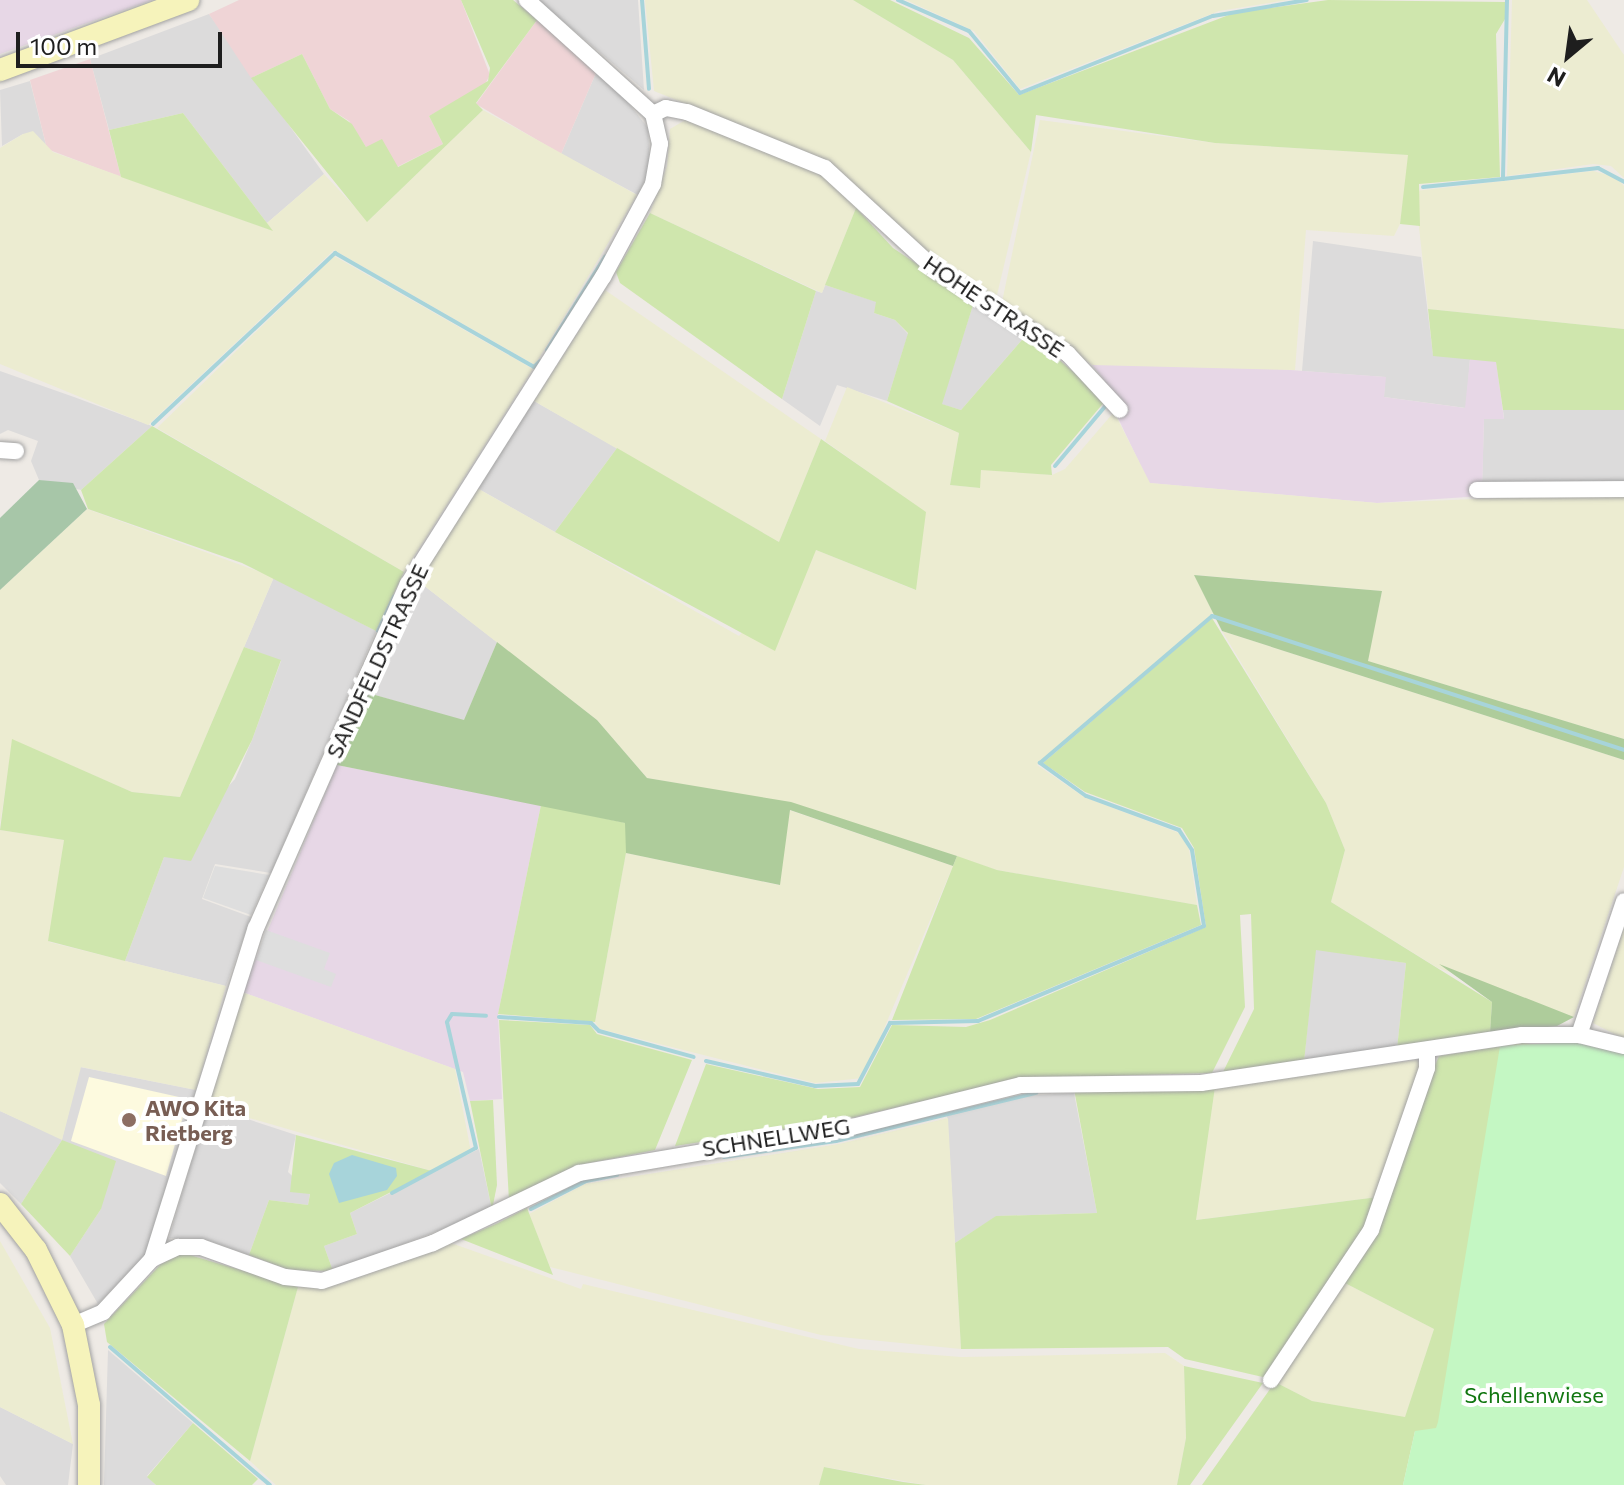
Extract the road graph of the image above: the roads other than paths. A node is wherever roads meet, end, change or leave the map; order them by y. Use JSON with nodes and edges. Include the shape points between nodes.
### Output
{"nodes":[{"id":1,"x":188,"y":0,"type":"edge"},
{"id":2,"x":527,"y":0,"type":"edge"},
{"id":3,"x":0,"y":70,"type":"edge"},
{"id":4,"x":653,"y":114,"type":"junction"},
{"id":5,"x":1120,"y":410,"type":"dead end"},
{"id":6,"x":1624,"y":489,"type":"edge"},
{"id":7,"x":1477,"y":490,"type":"dead end"},
{"id":8,"x":1624,"y":901,"type":"edge"},
{"id":9,"x":1579,"y":1035,"type":"junction"},
{"id":10,"x":1624,"y":1046,"type":"edge"},
{"id":11,"x":1427,"y":1052,"type":"junction"},
{"id":12,"x":0,"y":1204,"type":"edge"},
{"id":13,"x":152,"y":1259,"type":"junction"},
{"id":14,"x":73,"y":1325,"type":"junction"},
{"id":15,"x":1271,"y":1380,"type":"dead end"},
{"id":16,"x":89,"y":1485,"type":"edge"}],
"edges":[{"from":1,"to":3,"type":"street"},
{"from":2,"to":4,"type":"street"},
{"from":4,"to":5,"type":"street","name":"HOHE STRASSE","via":[[666,108],[687,112],[825,168],[936,270],[1068,354]]},
{"from":4,"to":13,"type":"street","name":"SANDFELDSTRASSE","via":[[659,162],[646,201],[408,584],[285,862],[234,988]]},
{"from":6,"to":7,"type":"street"},
{"from":8,"to":9,"type":"street"},
{"from":9,"to":10,"type":"street","name":"SCHNELLWEG"},
{"from":9,"to":11,"type":"street","name":"SCHNELLWEG","via":[[1522,1035]]},
{"from":11,"to":13,"type":"street","name":"SCHNELLWEG","via":[[1201,1083],[1021,1085],[852,1127],[579,1173],[433,1243],[322,1281],[285,1277],[201,1247],[178,1247]]},
{"from":11,"to":15,"type":"street","via":[[1427,1068],[1371,1230]]},
{"from":12,"to":14,"type":"street","via":[[43,1261]]},
{"from":13,"to":14,"type":"street","name":"SANDFELDSTRASSE","via":[[103,1312]]},
{"from":14,"to":16,"type":"street","via":[[89,1405]]}]}
